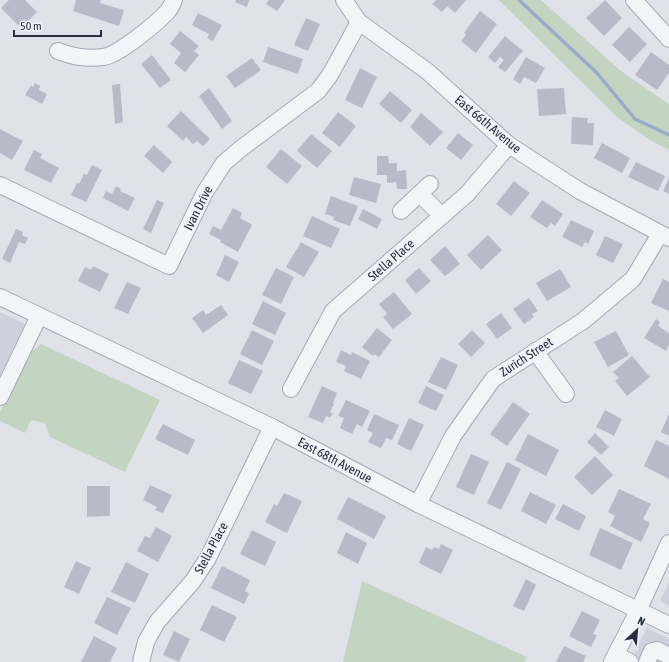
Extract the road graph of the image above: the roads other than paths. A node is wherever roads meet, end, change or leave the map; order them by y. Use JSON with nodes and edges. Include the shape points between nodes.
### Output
{"nodes":[{"id":1,"x":174,"y":0,"type":"edge"},
{"id":2,"x":344,"y":0,"type":"edge"},
{"id":3,"x":634,"y":0,"type":"edge"},
{"id":4,"x":359,"y":22,"type":"junction"},
{"id":5,"x":669,"y":39,"type":"edge"},
{"id":6,"x":58,"y":51,"type":"dead end"},
{"id":7,"x":509,"y":145,"type":"junction"},
{"id":8,"x":0,"y":185,"type":"edge"},
{"id":9,"x":401,"y":211,"type":"dead end"},
{"id":10,"x":442,"y":216,"type":"junction"},
{"id":11,"x":665,"y":236,"type":"edge"},
{"id":12,"x":0,"y":297,"type":"edge"},
{"id":13,"x":39,"y":316,"type":"junction"},
{"id":14,"x":535,"y":351,"type":"junction"},
{"id":15,"x":291,"y":389,"type":"dead end"},
{"id":16,"x":566,"y":394,"type":"dead end"},
{"id":17,"x":0,"y":397,"type":"edge"},
{"id":18,"x":272,"y":428,"type":"junction"},
{"id":19,"x":418,"y":504,"type":"junction"},
{"id":20,"x":669,"y":543,"type":"edge"},
{"id":21,"x":638,"y":611,"type":"junction"},
{"id":22,"x":669,"y":625,"type":"edge"},
{"id":23,"x":669,"y":656,"type":"edge"},
{"id":24,"x":614,"y":658,"type":"edge"},
{"id":25,"x":141,"y":662,"type":"edge"},
{"id":26,"x":630,"y":662,"type":"edge"},
{"id":27,"x":647,"y":662,"type":"edge"}],
"edges":[{"from":1,"to":6,"type":"street","via":[[169,10],[148,30],[127,46],[105,57],[78,58]]},
{"from":2,"to":4,"type":"street","name":"East 66th Avenue"},
{"from":3,"to":5,"type":"street"},
{"from":4,"to":7,"type":"street","name":"East 66th Avenue","via":[[427,71]]},
{"from":4,"to":8,"type":"street","name":"Ivan Drive","via":[[330,75],[318,91],[224,163],[205,192],[169,266]]},
{"from":7,"to":10,"type":"street","name":"Stella Place","via":[[467,194]]},
{"from":7,"to":11,"type":"street","name":"East 66th Avenue","via":[[580,191]]},
{"from":9,"to":10,"type":"street","via":[[425,189]]},
{"from":10,"to":15,"type":"street","name":"Stella Place","via":[[333,310]]},
{"from":11,"to":14,"type":"street","name":"Zurich Street","via":[[633,279],[583,321]]},
{"from":12,"to":13,"type":"street","name":"East 68th Avenue"},
{"from":13,"to":17,"type":"street"},
{"from":13,"to":18,"type":"street","name":"East 68th Avenue"},
{"from":14,"to":16,"type":"street"},
{"from":14,"to":19,"type":"street","name":"Zurich Street","via":[[492,378],[453,436]]},
{"from":18,"to":19,"type":"street","name":"East 68th Avenue"},
{"from":18,"to":25,"type":"street","name":"Stella Place","via":[[208,558],[193,581],[157,622],[146,642]]},
{"from":19,"to":21,"type":"street","name":"East 68th Avenue"},
{"from":20,"to":21,"type":"street"},
{"from":21,"to":22,"type":"street","name":"East 68th Avenue"},
{"from":21,"to":24,"type":"street"},
{"from":23,"to":27,"type":"street","via":[[657,650],[652,651]]},
{"from":24,"to":26,"type":"street"}]}
